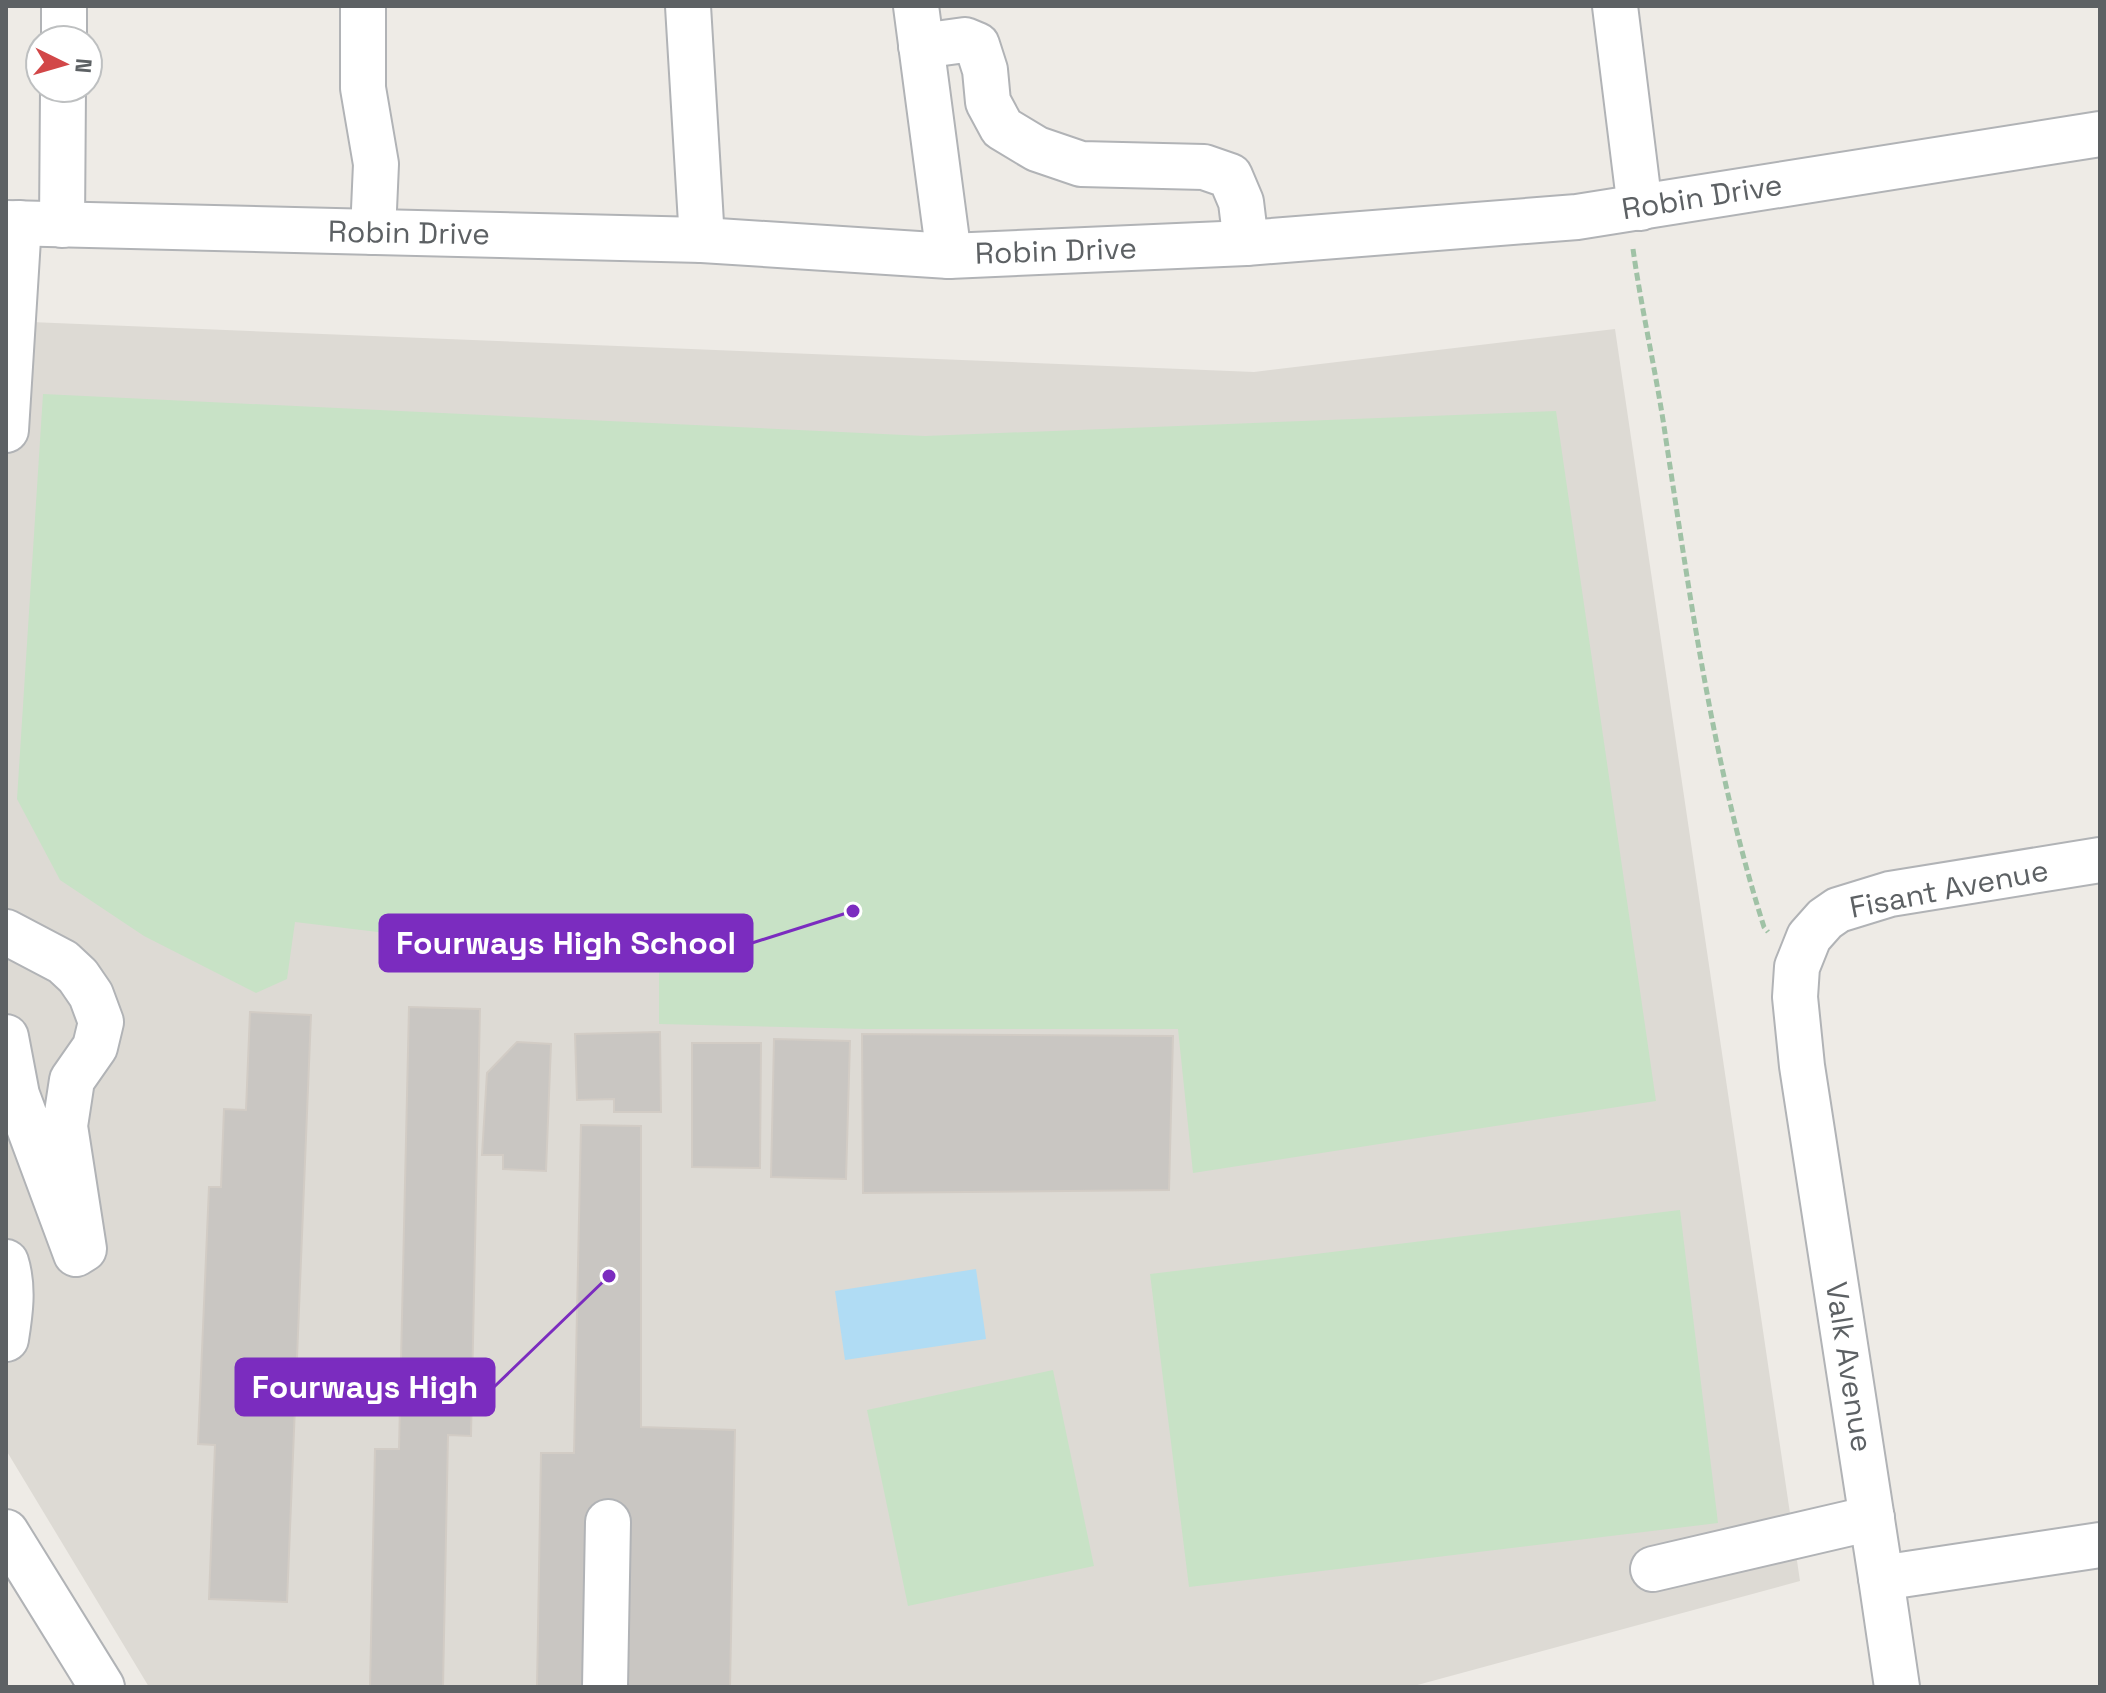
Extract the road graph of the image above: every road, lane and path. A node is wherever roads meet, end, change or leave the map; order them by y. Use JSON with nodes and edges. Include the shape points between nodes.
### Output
{"nodes":[{"id":1,"x":363,"y":6,"type":"edge"},
{"id":2,"x":688,"y":6,"type":"edge"},
{"id":3,"x":1615,"y":6,"type":"edge"},
{"id":4,"x":918,"y":26,"type":"edge"},
{"id":5,"x":63,"y":104,"type":"edge"},
{"id":6,"x":2100,"y":134,"type":"edge"},
{"id":7,"x":1634,"y":208,"type":"junction"},
{"id":8,"x":12,"y":223,"type":"edge"},
{"id":9,"x":62,"y":225,"type":"junction"},
{"id":10,"x":373,"y":232,"type":"junction"},
{"id":11,"x":702,"y":240,"type":"junction"},
{"id":12,"x":1246,"y":243,"type":"junction"},
{"id":13,"x":949,"y":256,"type":"junction"},
{"id":14,"x":6,"y":430,"type":"edge"},
{"id":15,"x":2100,"y":860,"type":"edge"},
{"id":16,"x":6,"y":932,"type":"edge"},
{"id":17,"x":1803,"y":952,"type":"junction"},
{"id":18,"x":9,"y":1052,"type":"edge"},
{"id":19,"x":72,"y":1080,"type":"junction"},
{"id":20,"x":6,"y":1262,"type":"edge"},
{"id":21,"x":6,"y":1339,"type":"edge"},
{"id":22,"x":1872,"y":1518,"type":"junction"},
{"id":23,"x":608,"y":1522,"type":"dead end"},
{"id":24,"x":6,"y":1532,"type":"edge"},
{"id":25,"x":2100,"y":1545,"type":"edge"},
{"id":26,"x":1653,"y":1569,"type":"dead end"},
{"id":27,"x":1881,"y":1578,"type":"junction"},
{"id":28,"x":102,"y":1687,"type":"edge"},
{"id":29,"x":605,"y":1687,"type":"edge"},
{"id":30,"x":1897,"y":1687,"type":"edge"}],
"edges":[{"from":1,"to":10,"type":"street","via":[[363,88],[376,164]]},
{"from":2,"to":11,"type":"street"},
{"from":3,"to":7,"type":"street"},
{"from":4,"to":12,"type":"street","via":[[977,45],[988,102],[1002,128],[1037,149],[1081,164],[1204,167],[1230,176],[1241,202]]},
{"from":4,"to":13,"type":"street"},
{"from":5,"to":9,"type":"street"},
{"from":6,"to":7,"type":"street","name":"Robin Drive"},
{"from":7,"to":12,"type":"street","name":"Robin Drive"},
{"from":7,"to":17,"type":"path","via":[[1695,632],[1744,866],[1764,927]]},
{"from":8,"to":9,"type":"street","name":"Robin Drive"},
{"from":8,"to":14,"type":"street"},
{"from":9,"to":10,"type":"street","name":"Robin Drive"},
{"from":10,"to":11,"type":"street","name":"Robin Drive"},
{"from":11,"to":13,"type":"street","name":"Robin Drive"},
{"from":12,"to":13,"type":"street","name":"Robin Drive"},
{"from":15,"to":17,"type":"street","name":"Fisant Avenue","via":[[1863,901],[1825,919]]},
{"from":16,"to":19,"type":"street","via":[[63,962],[91,995],[101,1022],[95,1047]]},
{"from":17,"to":22,"type":"street","name":"Valk Avenue","via":[[1795,997],[1802,1066]]},
{"from":18,"to":19,"type":"street"},
{"from":18,"to":19,"type":"street","via":[[17,1095],[76,1254],[84,1249],[65,1126]]},
{"from":20,"to":21,"type":"street","via":[[11,1311]]},
{"from":22,"to":26,"type":"street"},
{"from":22,"to":27,"type":"street","name":"Valk Avenue"},
{"from":23,"to":29,"type":"street"},
{"from":24,"to":28,"type":"street"},
{"from":25,"to":27,"type":"street"},
{"from":27,"to":30,"type":"street","name":"Valk Avenue"}]}
